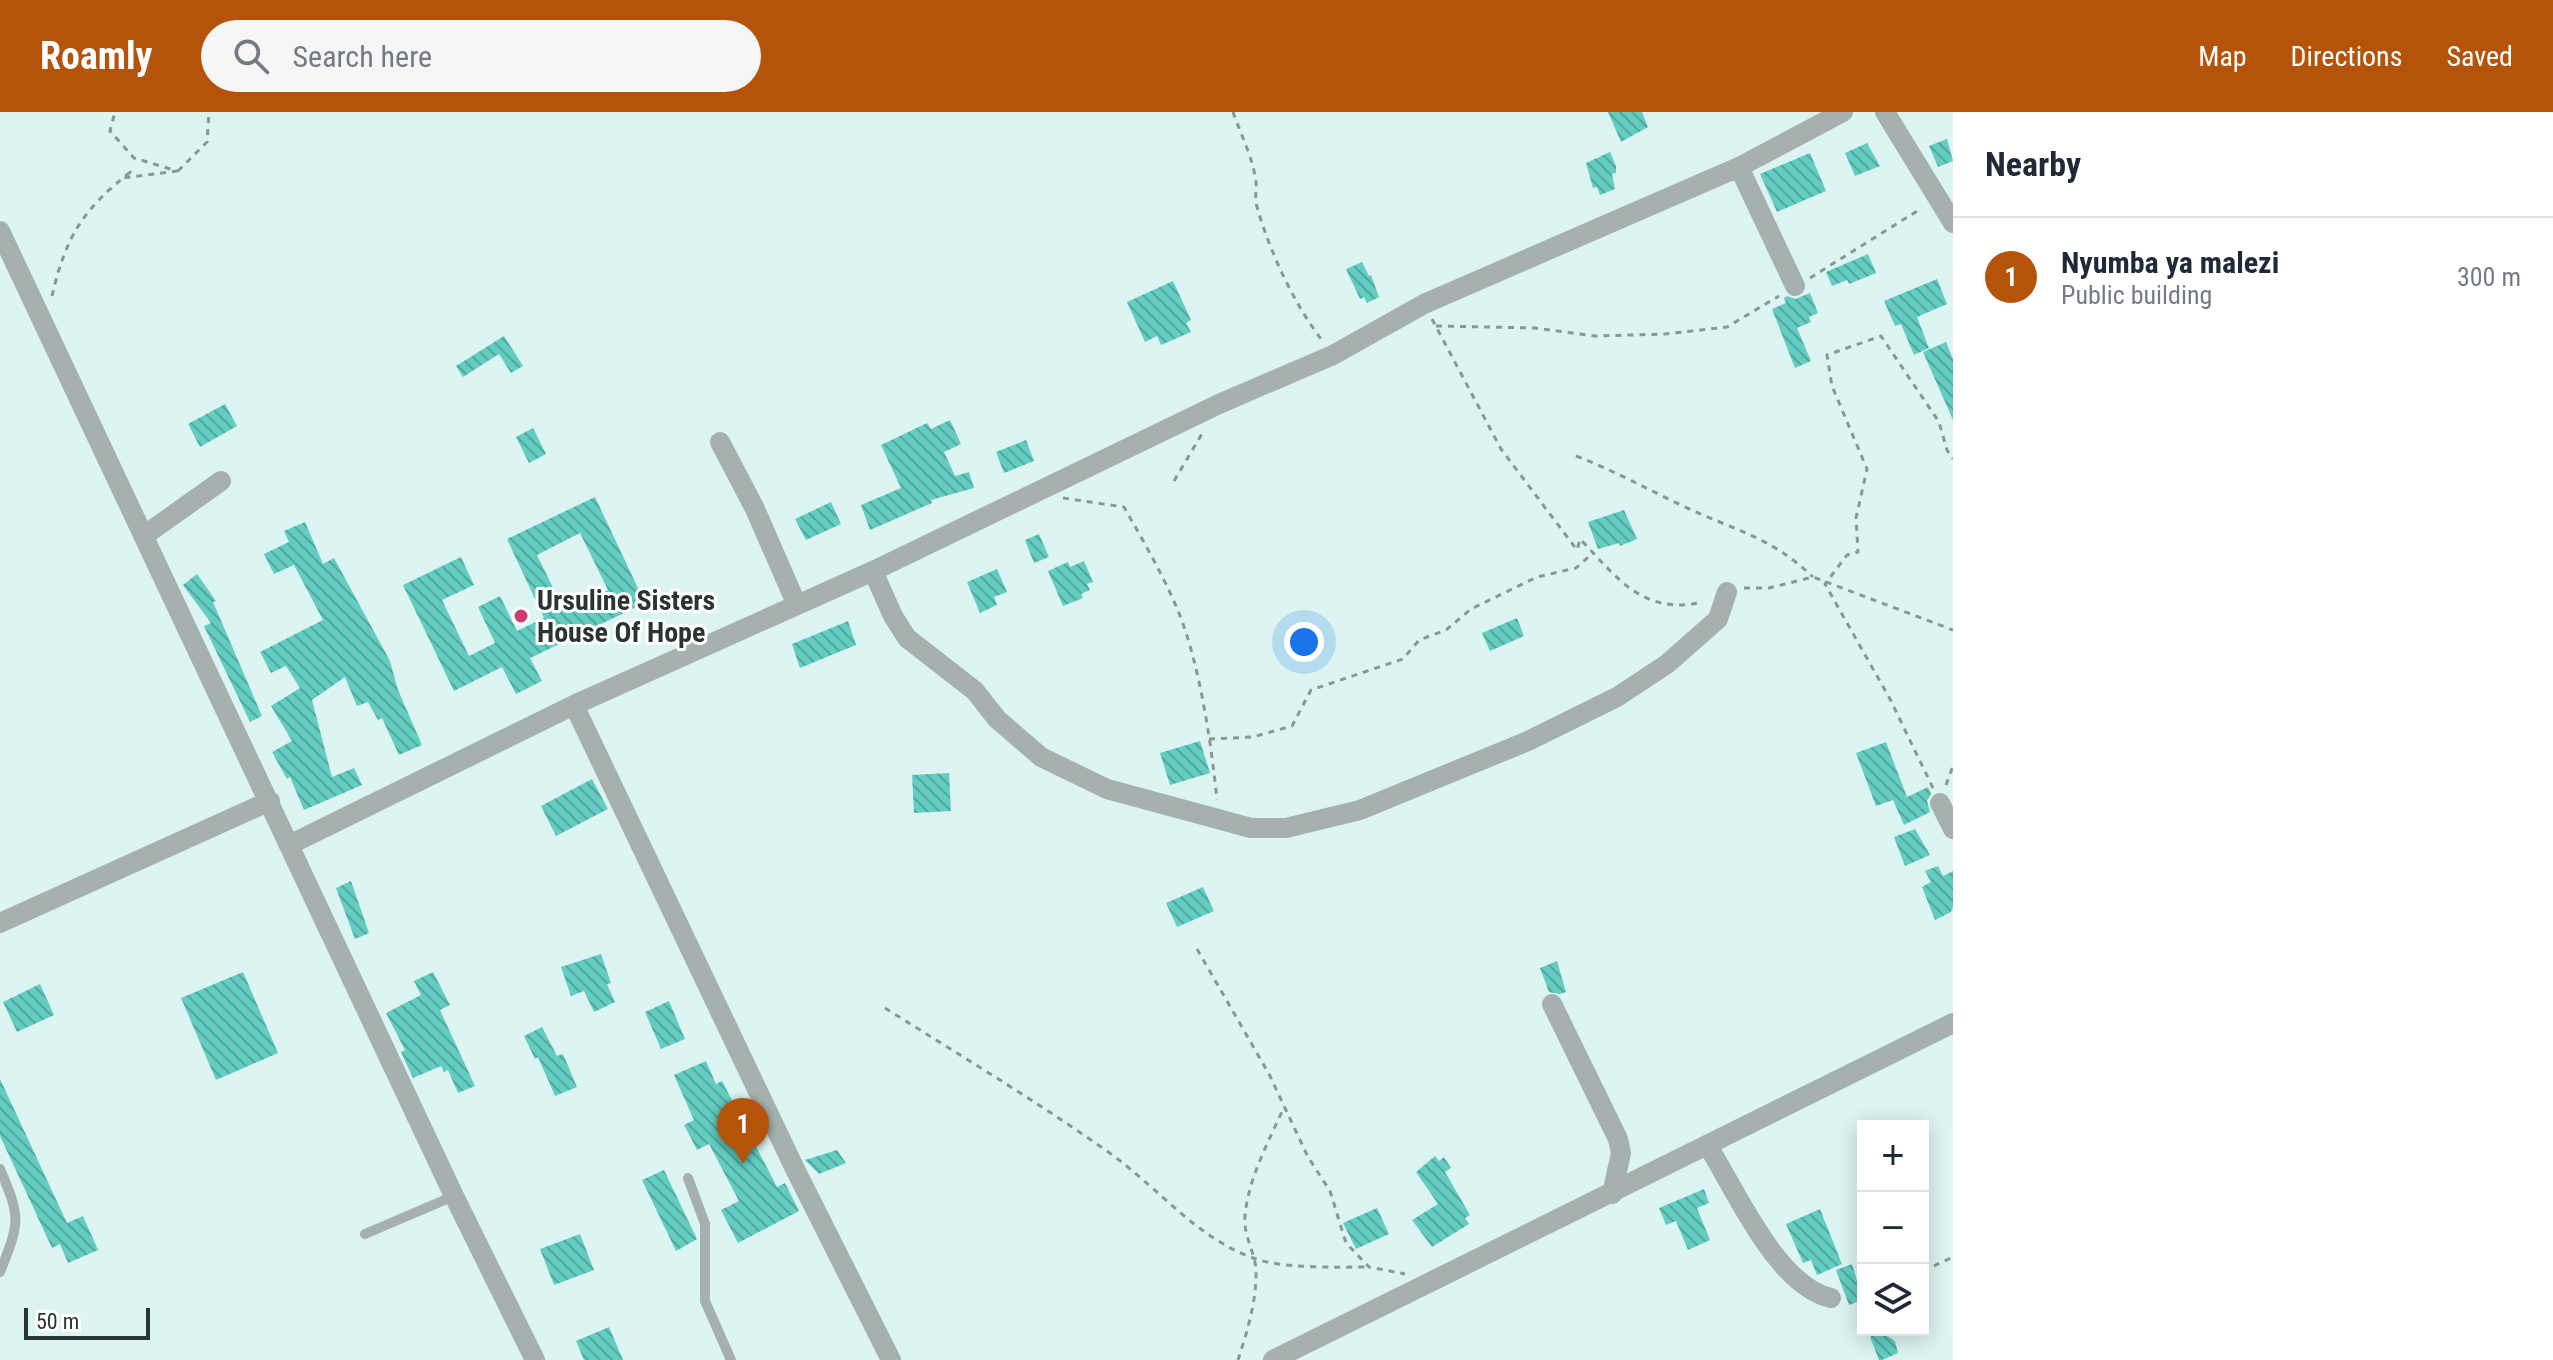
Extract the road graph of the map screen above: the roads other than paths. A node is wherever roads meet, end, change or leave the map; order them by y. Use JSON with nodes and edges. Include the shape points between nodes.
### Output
{"nodes":[{"id":1,"x":1843,"y":112,"type":"edge"},
{"id":2,"x":1885,"y":112,"type":"edge"},
{"id":3,"x":1739,"y":167,"type":"junction"},
{"id":4,"x":1953,"y":223,"type":"edge"},
{"id":5,"x":0,"y":231,"type":"edge"},
{"id":6,"x":1795,"y":286,"type":"road end"},
{"id":7,"x":720,"y":442,"type":"dead end"},
{"id":8,"x":221,"y":481,"type":"dead end"},
{"id":9,"x":145,"y":535,"type":"junction"},
{"id":10,"x":873,"y":571,"type":"junction"},
{"id":11,"x":1727,"y":592,"type":"road end"},
{"id":12,"x":796,"y":603,"type":"junction"},
{"id":13,"x":574,"y":705,"type":"junction"},
{"id":14,"x":270,"y":801,"type":"junction"},
{"id":15,"x":1940,"y":803,"type":"road end"},
{"id":16,"x":1953,"y":829,"type":"edge"},
{"id":17,"x":289,"y":845,"type":"junction"},
{"id":18,"x":0,"y":923,"type":"edge"},
{"id":19,"x":1552,"y":1004,"type":"dead end"},
{"id":20,"x":1953,"y":1023,"type":"edge"},
{"id":21,"x":1708,"y":1146,"type":"junction"},
{"id":22,"x":0,"y":1169,"type":"edge"},
{"id":23,"x":688,"y":1178,"type":"dead end"},
{"id":24,"x":1612,"y":1194,"type":"junction"},
{"id":25,"x":454,"y":1196,"type":"junction"},
{"id":26,"x":365,"y":1234,"type":"dead end"},
{"id":27,"x":0,"y":1272,"type":"edge"},
{"id":28,"x":1831,"y":1298,"type":"dead end"},
{"id":29,"x":535,"y":1360,"type":"edge"},
{"id":30,"x":731,"y":1360,"type":"edge"},
{"id":31,"x":891,"y":1360,"type":"edge"},
{"id":32,"x":1273,"y":1360,"type":"edge"}],
"edges":[{"from":1,"to":3,"type":"street"},
{"from":2,"to":4,"type":"street"},
{"from":3,"to":6,"type":"street"},
{"from":3,"to":10,"type":"street","via":[[1424,304],[1333,355],[1219,404]]},
{"from":5,"to":9,"type":"street"},
{"from":7,"to":12,"type":"street"},
{"from":8,"to":9,"type":"street"},
{"from":9,"to":14,"type":"street"},
{"from":10,"to":11,"type":"street","via":[[907,638],[975,691],[997,719],[1041,757],[1107,789],[1251,828],[1286,828],[1360,810],[1528,741],[1617,697],[1667,664],[1718,619]]},
{"from":10,"to":12,"type":"street"},
{"from":12,"to":13,"type":"street"},
{"from":13,"to":17,"type":"street"},
{"from":13,"to":31,"type":"street"},
{"from":14,"to":17,"type":"street"},
{"from":14,"to":18,"type":"street"},
{"from":15,"to":16,"type":"street"},
{"from":17,"to":25,"type":"street"},
{"from":19,"to":24,"type":"street","via":[[1618,1139],[1621,1153]]},
{"from":20,"to":21,"type":"street"},
{"from":21,"to":24,"type":"street"},
{"from":21,"to":28,"type":"street","via":[[1796,1282]]},
{"from":22,"to":27,"type":"lane","via":[[17,1210],[15,1235]]},
{"from":23,"to":30,"type":"lane","via":[[705,1224],[705,1301]]},
{"from":24,"to":32,"type":"street"},
{"from":25,"to":26,"type":"lane"},
{"from":25,"to":29,"type":"street"}]}
